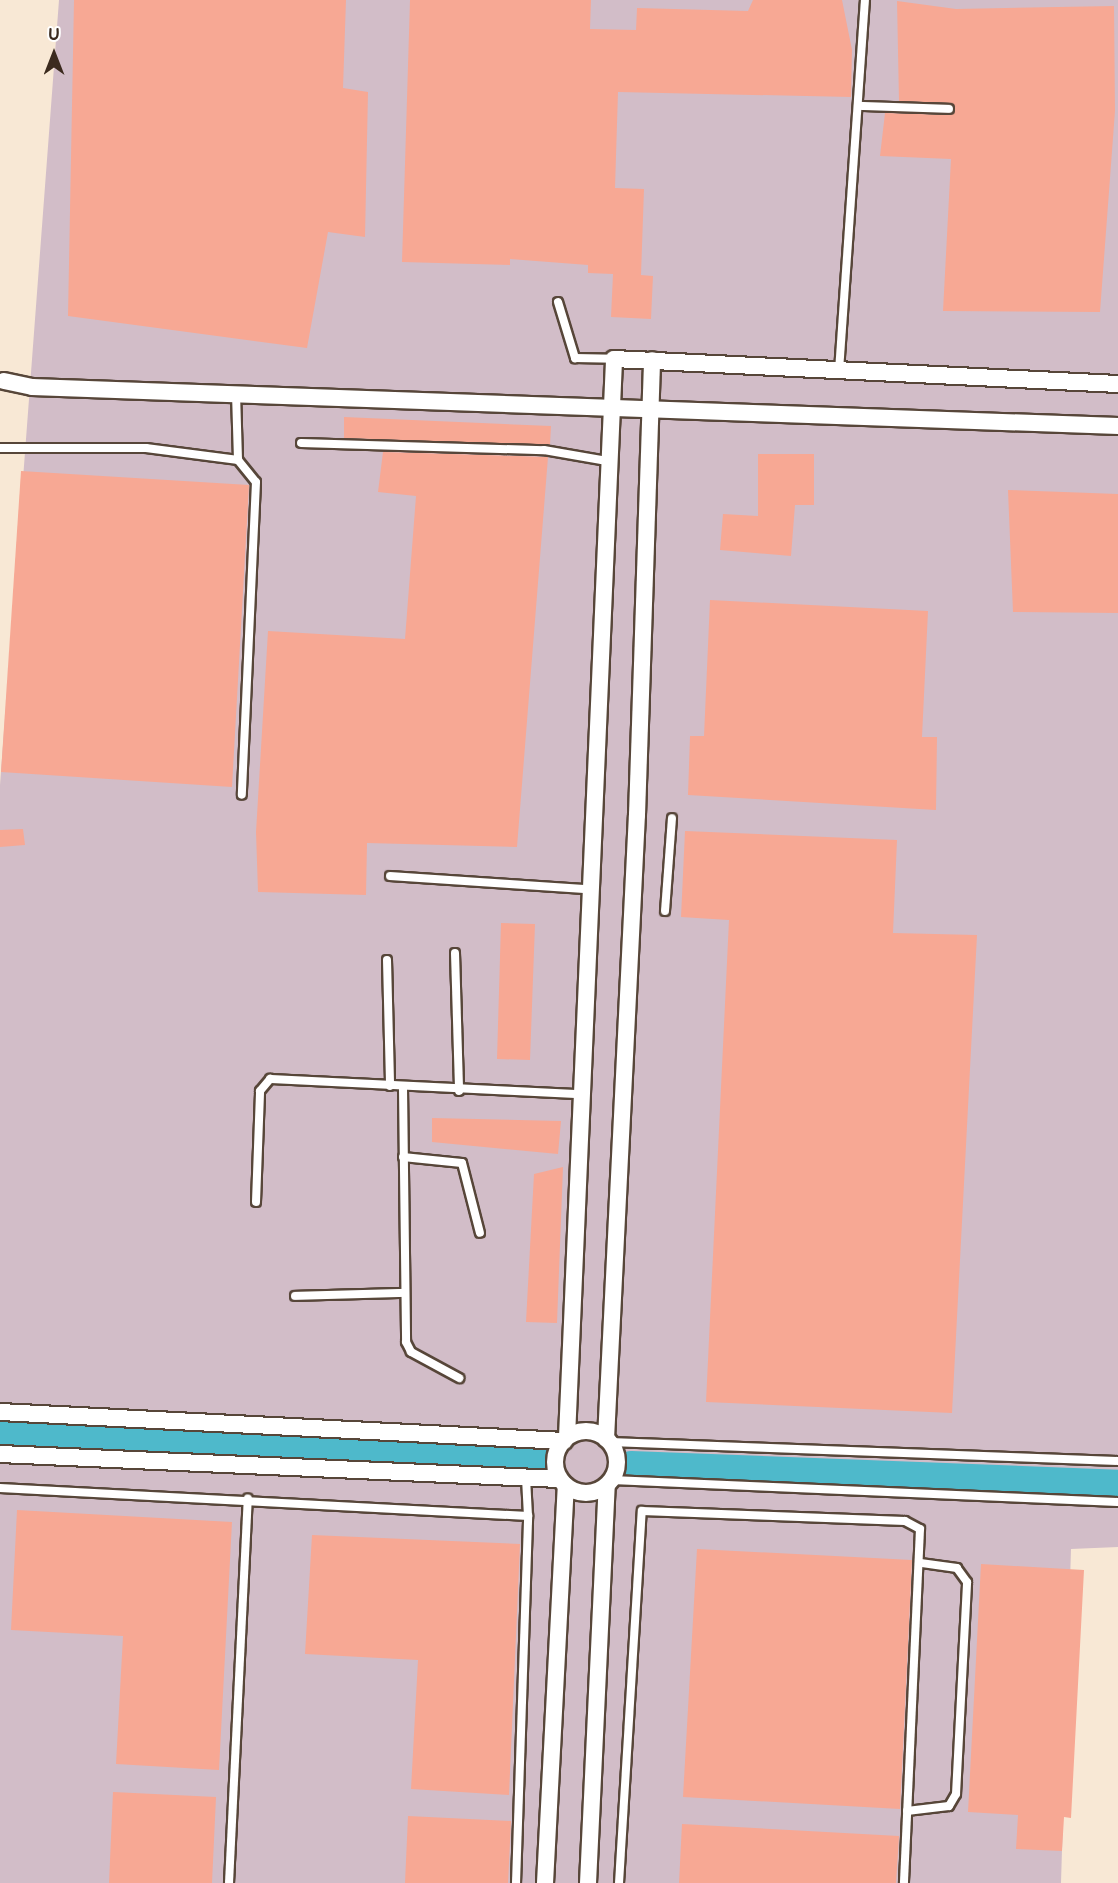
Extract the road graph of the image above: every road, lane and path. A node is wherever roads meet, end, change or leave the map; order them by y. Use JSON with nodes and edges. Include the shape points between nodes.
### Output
{"nodes":[{"id":1,"x":865,"y":0,"type":"edge"},
{"id":2,"x":860,"y":106,"type":"junction"},
{"id":3,"x":949,"y":109,"type":"dead end"},
{"id":4,"x":558,"y":302,"type":"dead end"},
{"id":5,"x":614,"y":359,"type":"junction"},
{"id":6,"x":652,"y":360,"type":"junction"},
{"id":7,"x":839,"y":374,"type":"junction"},
{"id":8,"x":2,"y":378,"type":"edge"},
{"id":9,"x":1118,"y":384,"type":"edge"},
{"id":10,"x":236,"y":392,"type":"junction"},
{"id":11,"x":610,"y":403,"type":"junction"},
{"id":12,"x":649,"y":406,"type":"junction"},
{"id":13,"x":1118,"y":426,"type":"edge"},
{"id":14,"x":301,"y":443,"type":"dead end"},
{"id":15,"x":0,"y":448,"type":"edge"},
{"id":16,"x":238,"y":460,"type":"junction"},
{"id":17,"x":607,"y":461,"type":"junction"},
{"id":18,"x":242,"y":795,"type":"dead end"},
{"id":19,"x":672,"y":818,"type":"dead end"},
{"id":20,"x":390,"y":876,"type":"dead end"},
{"id":21,"x":588,"y":889,"type":"junction"},
{"id":22,"x":665,"y":911,"type":"dead end"},
{"id":23,"x":455,"y":953,"type":"dead end"},
{"id":24,"x":387,"y":960,"type":"dead end"},
{"id":25,"x":390,"y":1086,"type":"junction"},
{"id":26,"x":404,"y":1088,"type":"junction"},
{"id":27,"x":459,"y":1090,"type":"junction"},
{"id":28,"x":582,"y":1094,"type":"junction"},
{"id":29,"x":403,"y":1157,"type":"junction"},
{"id":30,"x":256,"y":1202,"type":"dead end"},
{"id":31,"x":480,"y":1233,"type":"dead end"},
{"id":32,"x":404,"y":1293,"type":"junction"},
{"id":33,"x":295,"y":1296,"type":"dead end"},
{"id":34,"x":459,"y":1378,"type":"dead end"},
{"id":35,"x":0,"y":1412,"type":"edge"},
{"id":36,"x":566,"y":1439,"type":"junction"},
{"id":37,"x":608,"y":1441,"type":"junction"},
{"id":38,"x":0,"y":1454,"type":"edge"},
{"id":39,"x":1118,"y":1461,"type":"edge"},
{"id":40,"x":526,"y":1477,"type":"junction"},
{"id":41,"x":562,"y":1483,"type":"junction"},
{"id":42,"x":609,"y":1483,"type":"junction"},
{"id":43,"x":0,"y":1488,"type":"edge"},
{"id":44,"x":248,"y":1498,"type":"junction"},
{"id":45,"x":1118,"y":1502,"type":"edge"},
{"id":46,"x":528,"y":1516,"type":"junction"},
{"id":47,"x":920,"y":1563,"type":"junction"},
{"id":48,"x":907,"y":1811,"type":"junction"},
{"id":49,"x":229,"y":1883,"type":"edge"},
{"id":50,"x":516,"y":1883,"type":"edge"},
{"id":51,"x":545,"y":1883,"type":"edge"},
{"id":52,"x":588,"y":1883,"type":"edge"},
{"id":53,"x":619,"y":1883,"type":"edge"},
{"id":54,"x":904,"y":1883,"type":"edge"}],
"edges":[{"from":1,"to":2,"type":"lane"},
{"from":2,"to":3,"type":"lane"},
{"from":2,"to":7,"type":"lane"},
{"from":4,"to":5,"type":"lane","via":[[575,358]]},
{"from":5,"to":6,"type":"street"},
{"from":5,"to":11,"type":"street"},
{"from":6,"to":7,"type":"street"},
{"from":6,"to":12,"type":"street"},
{"from":7,"to":9,"type":"street"},
{"from":8,"to":10,"type":"street","via":[[32,387]]},
{"from":10,"to":11,"type":"street"},
{"from":10,"to":16,"type":"lane"},
{"from":11,"to":12,"type":"street"},
{"from":11,"to":17,"type":"street"},
{"from":12,"to":13,"type":"street"},
{"from":12,"to":37,"type":"street","via":[[637,815]]},
{"from":14,"to":17,"type":"lane","via":[[544,450]]},
{"from":15,"to":16,"type":"lane","via":[[146,448]]},
{"from":16,"to":18,"type":"lane","via":[[256,482]]},
{"from":17,"to":21,"type":"street"},
{"from":19,"to":22,"type":"lane"},
{"from":20,"to":21,"type":"lane"},
{"from":21,"to":28,"type":"street"},
{"from":23,"to":27,"type":"lane"},
{"from":24,"to":25,"type":"lane"},
{"from":25,"to":26,"type":"lane"},
{"from":25,"to":30,"type":"lane","via":[[270,1079],[260,1090]]},
{"from":26,"to":27,"type":"lane"},
{"from":26,"to":29,"type":"lane"},
{"from":27,"to":28,"type":"lane"},
{"from":28,"to":36,"type":"street"},
{"from":29,"to":31,"type":"lane","via":[[462,1163]]},
{"from":29,"to":32,"type":"lane"},
{"from":32,"to":33,"type":"lane"},
{"from":32,"to":34,"type":"lane","via":[[406,1342],[411,1352]]},
{"from":35,"to":36,"type":"street"},
{"from":36,"to":37,"type":"street","via":[[591,1432]]},
{"from":36,"to":41,"type":"street","via":[[555,1455]]},
{"from":37,"to":39,"type":"lane"},
{"from":37,"to":42,"type":"street","via":[[617,1465]]},
{"from":38,"to":40,"type":"street"},
{"from":40,"to":41,"type":"street"},
{"from":40,"to":46,"type":"lane"},
{"from":41,"to":42,"type":"street","via":[[591,1493]]},
{"from":41,"to":51,"type":"street"},
{"from":42,"to":45,"type":"lane"},
{"from":42,"to":52,"type":"street"},
{"from":43,"to":44,"type":"lane"},
{"from":44,"to":46,"type":"lane"},
{"from":44,"to":49,"type":"lane"},
{"from":46,"to":50,"type":"lane"},
{"from":47,"to":48,"type":"lane"},
{"from":47,"to":48,"type":"lane","via":[[957,1569],[967,1582],[956,1794],[949,1806]]},
{"from":47,"to":53,"type":"lane","via":[[920,1530],[905,1521],[642,1511]]},
{"from":48,"to":54,"type":"lane"}]}
